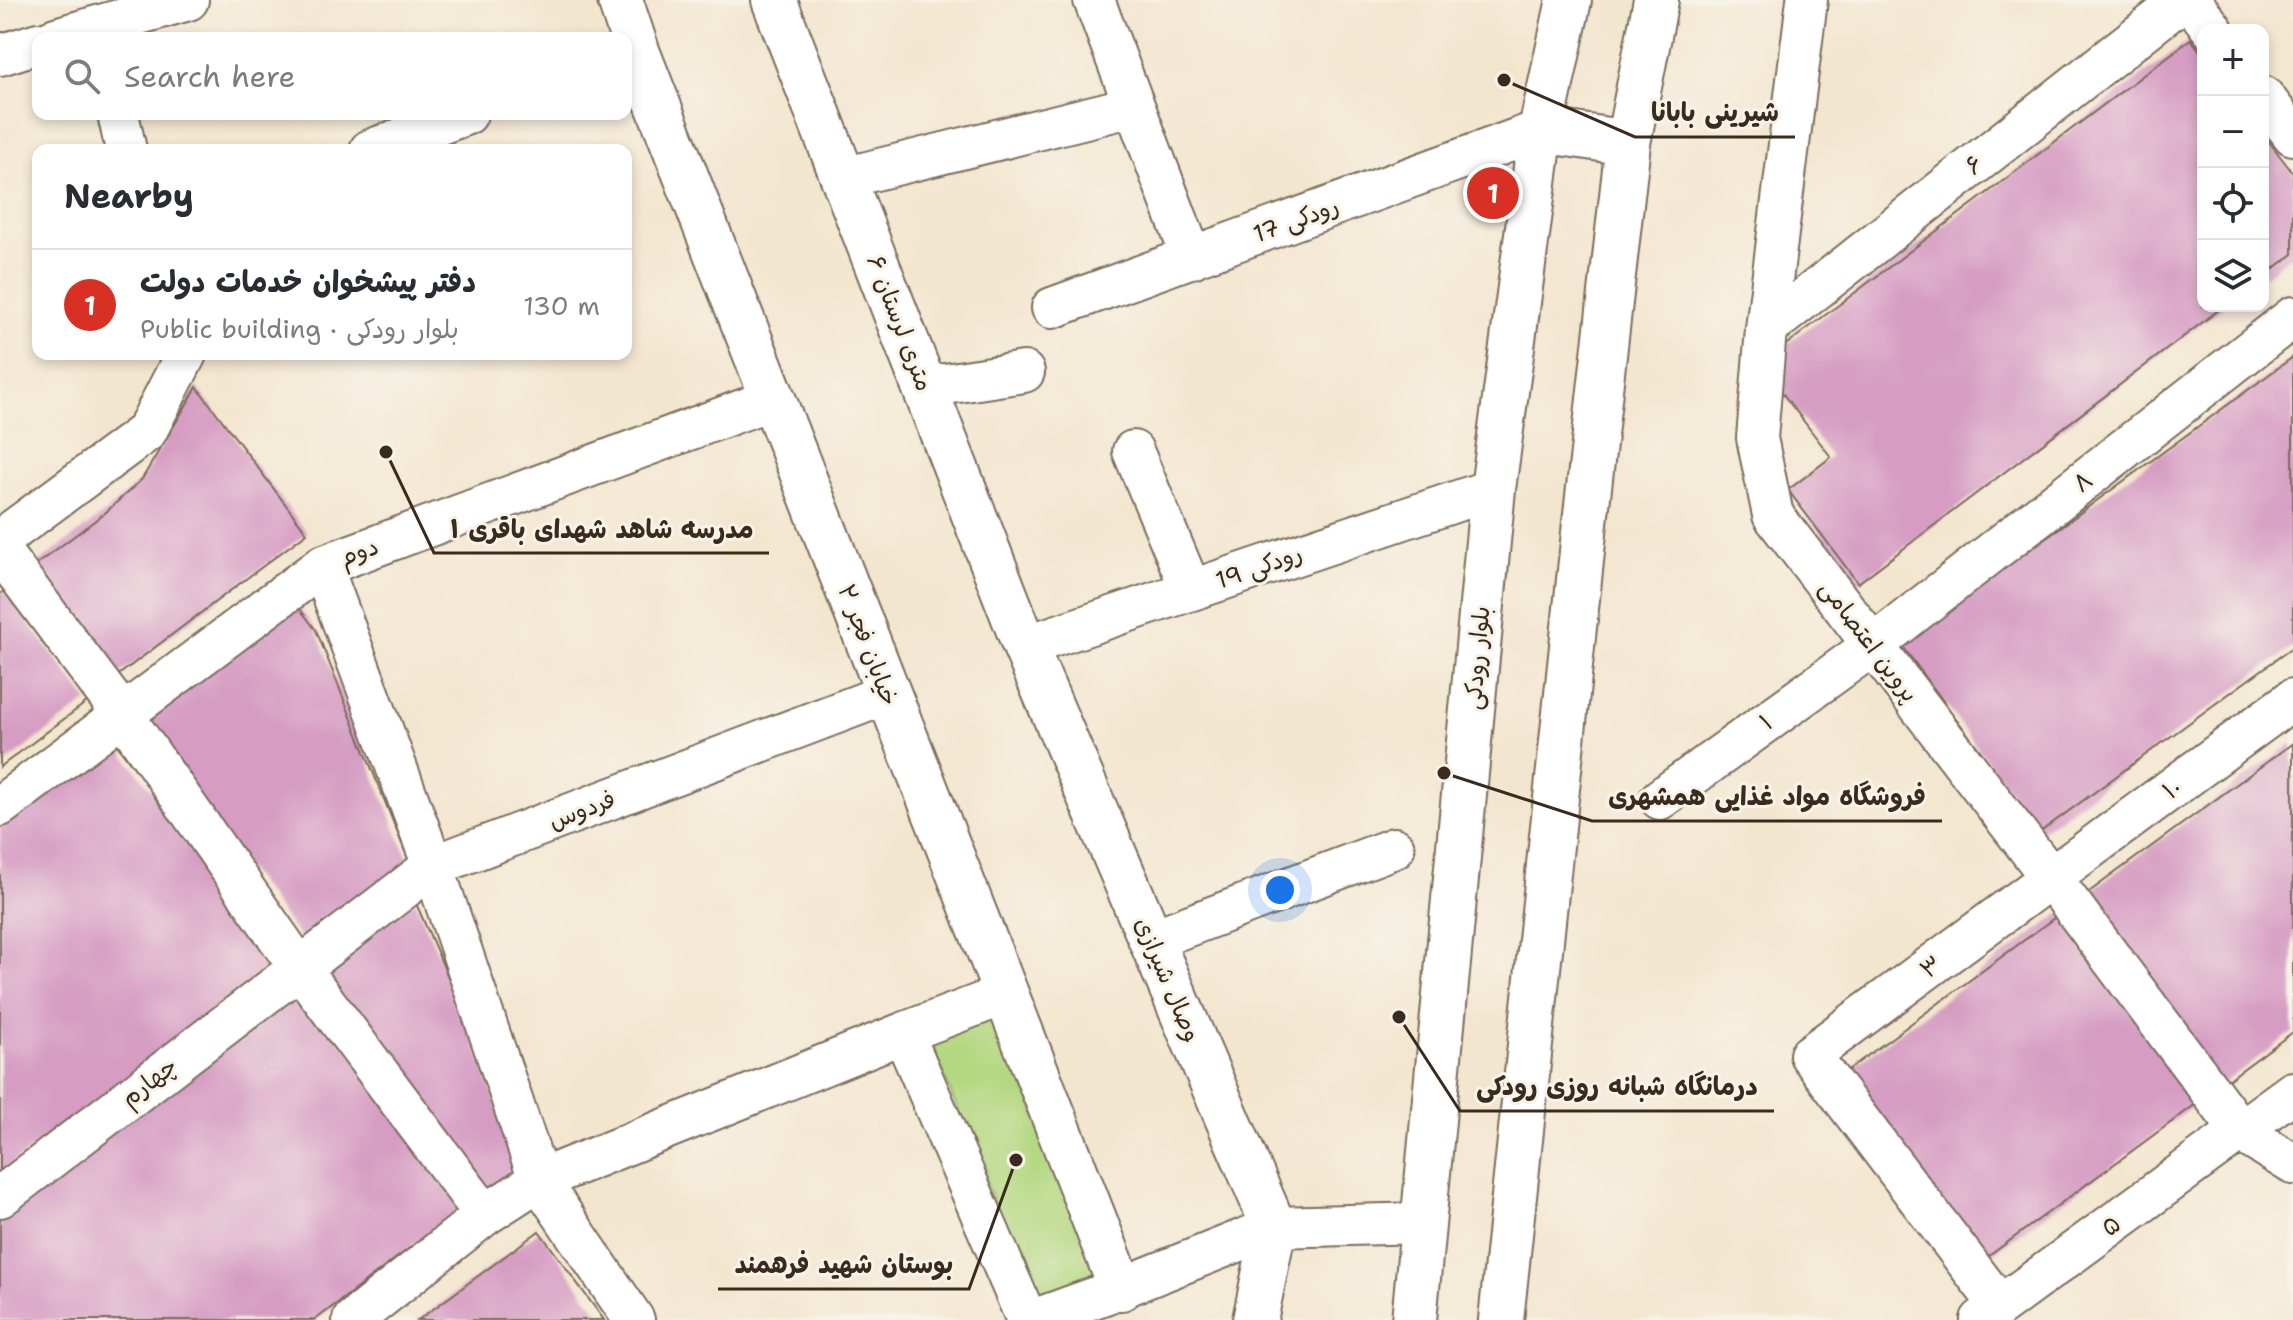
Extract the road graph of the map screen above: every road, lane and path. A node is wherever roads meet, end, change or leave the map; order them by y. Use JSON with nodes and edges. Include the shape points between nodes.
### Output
{"nodes":[{"id":1,"x":188,"y":0,"type":"edge"},
{"id":2,"x":620,"y":0,"type":"edge"},
{"id":3,"x":774,"y":0,"type":"edge"},
{"id":4,"x":1094,"y":0,"type":"edge"},
{"id":5,"x":1569,"y":0,"type":"edge"},
{"id":6,"x":1656,"y":0,"type":"edge"},
{"id":7,"x":1807,"y":0,"type":"edge"},
{"id":8,"x":2183,"y":0,"type":"edge"},
{"id":9,"x":2190,"y":0,"type":"edge"},
{"id":10,"x":97,"y":21,"type":"edge"},
{"id":11,"x":2208,"y":24,"type":"edge"},
{"id":12,"x":70,"y":32,"type":"edge"},
{"id":13,"x":627,"y":32,"type":"edge"},
{"id":14,"x":32,"y":45,"type":"edge"},
{"id":15,"x":0,"y":55,"type":"edge"},
{"id":16,"x":632,"y":55,"type":"edge"},
{"id":17,"x":2269,"y":104,"type":"edge"},
{"id":18,"x":1134,"y":106,"type":"junction"},
{"id":19,"x":119,"y":120,"type":"edge"},
{"id":20,"x":451,"y":120,"type":"edge"},
{"id":21,"x":1541,"y":130,"type":"junction"},
{"id":22,"x":2293,"y":135,"type":"edge"},
{"id":23,"x":1628,"y":143,"type":"junction"},
{"id":24,"x":125,"y":144,"type":"edge"},
{"id":25,"x":386,"y":144,"type":"edge"},
{"id":26,"x":843,"y":178,"type":"junction"},
{"id":27,"x":1192,"y":258,"type":"junction"},
{"id":28,"x":1052,"y":308,"type":"dead end"},
{"id":29,"x":2293,"y":317,"type":"edge"},
{"id":30,"x":1766,"y":329,"type":"junction"},
{"id":31,"x":178,"y":360,"type":"edge"},
{"id":32,"x":1024,"y":372,"type":"dead end"},
{"id":33,"x":925,"y":387,"type":"junction"},
{"id":34,"x":772,"y":399,"type":"junction"},
{"id":35,"x":1133,"y":451,"type":"dead end"},
{"id":36,"x":1493,"y":489,"type":"junction"},
{"id":37,"x":0,"y":540,"type":"edge"},
{"id":38,"x":0,"y":551,"type":"edge"},
{"id":39,"x":322,"y":566,"type":"junction"},
{"id":40,"x":1191,"y":590,"type":"junction"},
{"id":41,"x":1025,"y":646,"type":"junction"},
{"id":42,"x":1872,"y":646,"type":"junction"},
{"id":43,"x":887,"y":694,"type":"junction"},
{"id":44,"x":2293,"y":699,"type":"edge"},
{"id":45,"x":123,"y":715,"type":"junction"},
{"id":46,"x":1660,"y":799,"type":"dead end"},
{"id":47,"x":0,"y":806,"type":"edge"},
{"id":48,"x":1394,"y":848,"type":"dead end"},
{"id":49,"x":433,"y":866,"type":"junction"},
{"id":50,"x":2052,"y":879,"type":"junction"},
{"id":51,"x":1151,"y":940,"type":"junction"},
{"id":52,"x":299,"y":967,"type":"junction"},
{"id":53,"x":1006,"y":994,"type":"junction"},
{"id":54,"x":903,"y":1033,"type":"junction"},
{"id":55,"x":2293,"y":1092,"type":"edge"},
{"id":56,"x":2241,"y":1132,"type":"junction"},
{"id":57,"x":2293,"y":1164,"type":"edge"},
{"id":58,"x":539,"y":1180,"type":"junction"},
{"id":59,"x":0,"y":1197,"type":"edge"},
{"id":60,"x":485,"y":1215,"type":"junction"},
{"id":61,"x":1424,"y":1223,"type":"junction"},
{"id":62,"x":1274,"y":1227,"type":"junction"},
{"id":63,"x":1121,"y":1288,"type":"junction"},
{"id":64,"x":1991,"y":1313,"type":"edge"},
{"id":65,"x":353,"y":1320,"type":"edge"},
{"id":66,"x":634,"y":1320,"type":"edge"},
{"id":67,"x":1030,"y":1320,"type":"edge"},
{"id":68,"x":1255,"y":1320,"type":"edge"},
{"id":69,"x":1414,"y":1320,"type":"edge"},
{"id":70,"x":1501,"y":1320,"type":"edge"}],
"edges":[{"from":1,"to":10,"type":"street"},
{"from":2,"to":13,"type":"street","name":"خیابان فجر ۲"},
{"from":3,"to":26,"type":"street","name":"۶ متری لرستان"},
{"from":4,"to":18,"type":"street"},
{"from":5,"to":21,"type":"street","name":"بلوار رودکی"},
{"from":6,"to":23,"type":"street"},
{"from":7,"to":30,"type":"street","name":"پروین اعتصامی"},
{"from":8,"to":30,"type":"street","name":"۶"},
{"from":9,"to":11,"type":"street"},
{"from":10,"to":12,"type":"street"},
{"from":14,"to":15,"type":"street"},
{"from":16,"to":34,"type":"street","name":"خیابان فجر ۲"},
{"from":17,"to":22,"type":"street"},
{"from":18,"to":26,"type":"street"},
{"from":18,"to":27,"type":"street"},
{"from":19,"to":24,"type":"street"},
{"from":20,"to":25,"type":"street"},
{"from":21,"to":23,"type":"street"},
{"from":21,"to":27,"type":"street","name":"رودکی 17"},
{"from":21,"to":36,"type":"street","name":"بلوار رودکی"},
{"from":23,"to":70,"type":"street"},
{"from":26,"to":33,"type":"street","name":"۶ متری لرستان"},
{"from":27,"to":28,"type":"street","name":"رودکی 17"},
{"from":29,"to":42,"type":"street","name":"۸"},
{"from":30,"to":42,"type":"street","name":"پروین اعتصامی","via":[[1757,438],[1773,515]]},
{"from":31,"to":37,"type":"street","via":[[146,432]]},
{"from":32,"to":33,"type":"street"},
{"from":33,"to":41,"type":"street","name":"۶ متری لرستان"},
{"from":34,"to":39,"type":"street","name":"دوم"},
{"from":34,"to":43,"type":"street","name":"خیابان فجر ۲"},
{"from":35,"to":40,"type":"street"},
{"from":36,"to":40,"type":"street","name":"رودکی 19"},
{"from":36,"to":61,"type":"street","name":"بلوار رودکی"},
{"from":38,"to":45,"type":"street"},
{"from":39,"to":45,"type":"street","name":"دوم"},
{"from":39,"to":49,"type":"street"},
{"from":40,"to":41,"type":"street","name":"رودکی 19"},
{"from":41,"to":51,"type":"street","name":"وصال شیرازی"},
{"from":42,"to":46,"type":"street","name":"۱"},
{"from":42,"to":50,"type":"street","name":"پروین اعتصامی"},
{"from":43,"to":49,"type":"street","name":"فردوس"},
{"from":43,"to":53,"type":"street","name":"خیابان فجر ۲"},
{"from":44,"to":50,"type":"street","name":"۱۰"},
{"from":45,"to":47,"type":"street","name":"دوم"},
{"from":45,"to":52,"type":"street"},
{"from":48,"to":51,"type":"street"},
{"from":49,"to":52,"type":"street","name":"فردوس"},
{"from":49,"to":58,"type":"street"},
{"from":50,"to":56,"type":"street","name":"پروین اعتصامی"},
{"from":50,"to":64,"type":"street","name":"۳","via":[[1810,1055]]},
{"from":51,"to":62,"type":"street","name":"وصال شیرازی"},
{"from":52,"to":59,"type":"street","name":"چهارم"},
{"from":52,"to":60,"type":"street"},
{"from":53,"to":54,"type":"street"},
{"from":53,"to":63,"type":"street","name":"خیابان فجر ۲"},
{"from":54,"to":58,"type":"street"},
{"from":54,"to":67,"type":"street"},
{"from":55,"to":56,"type":"street","name":"۵"},
{"from":56,"to":57,"type":"street","name":"پروین اعتصامی"},
{"from":56,"to":64,"type":"street","name":"۵"},
{"from":58,"to":60,"type":"street"},
{"from":58,"to":66,"type":"street"},
{"from":60,"to":65,"type":"street"},
{"from":61,"to":62,"type":"street"},
{"from":61,"to":69,"type":"street","name":"بلوار رودکی"},
{"from":62,"to":63,"type":"street"},
{"from":62,"to":68,"type":"street"},
{"from":63,"to":67,"type":"street"}]}
